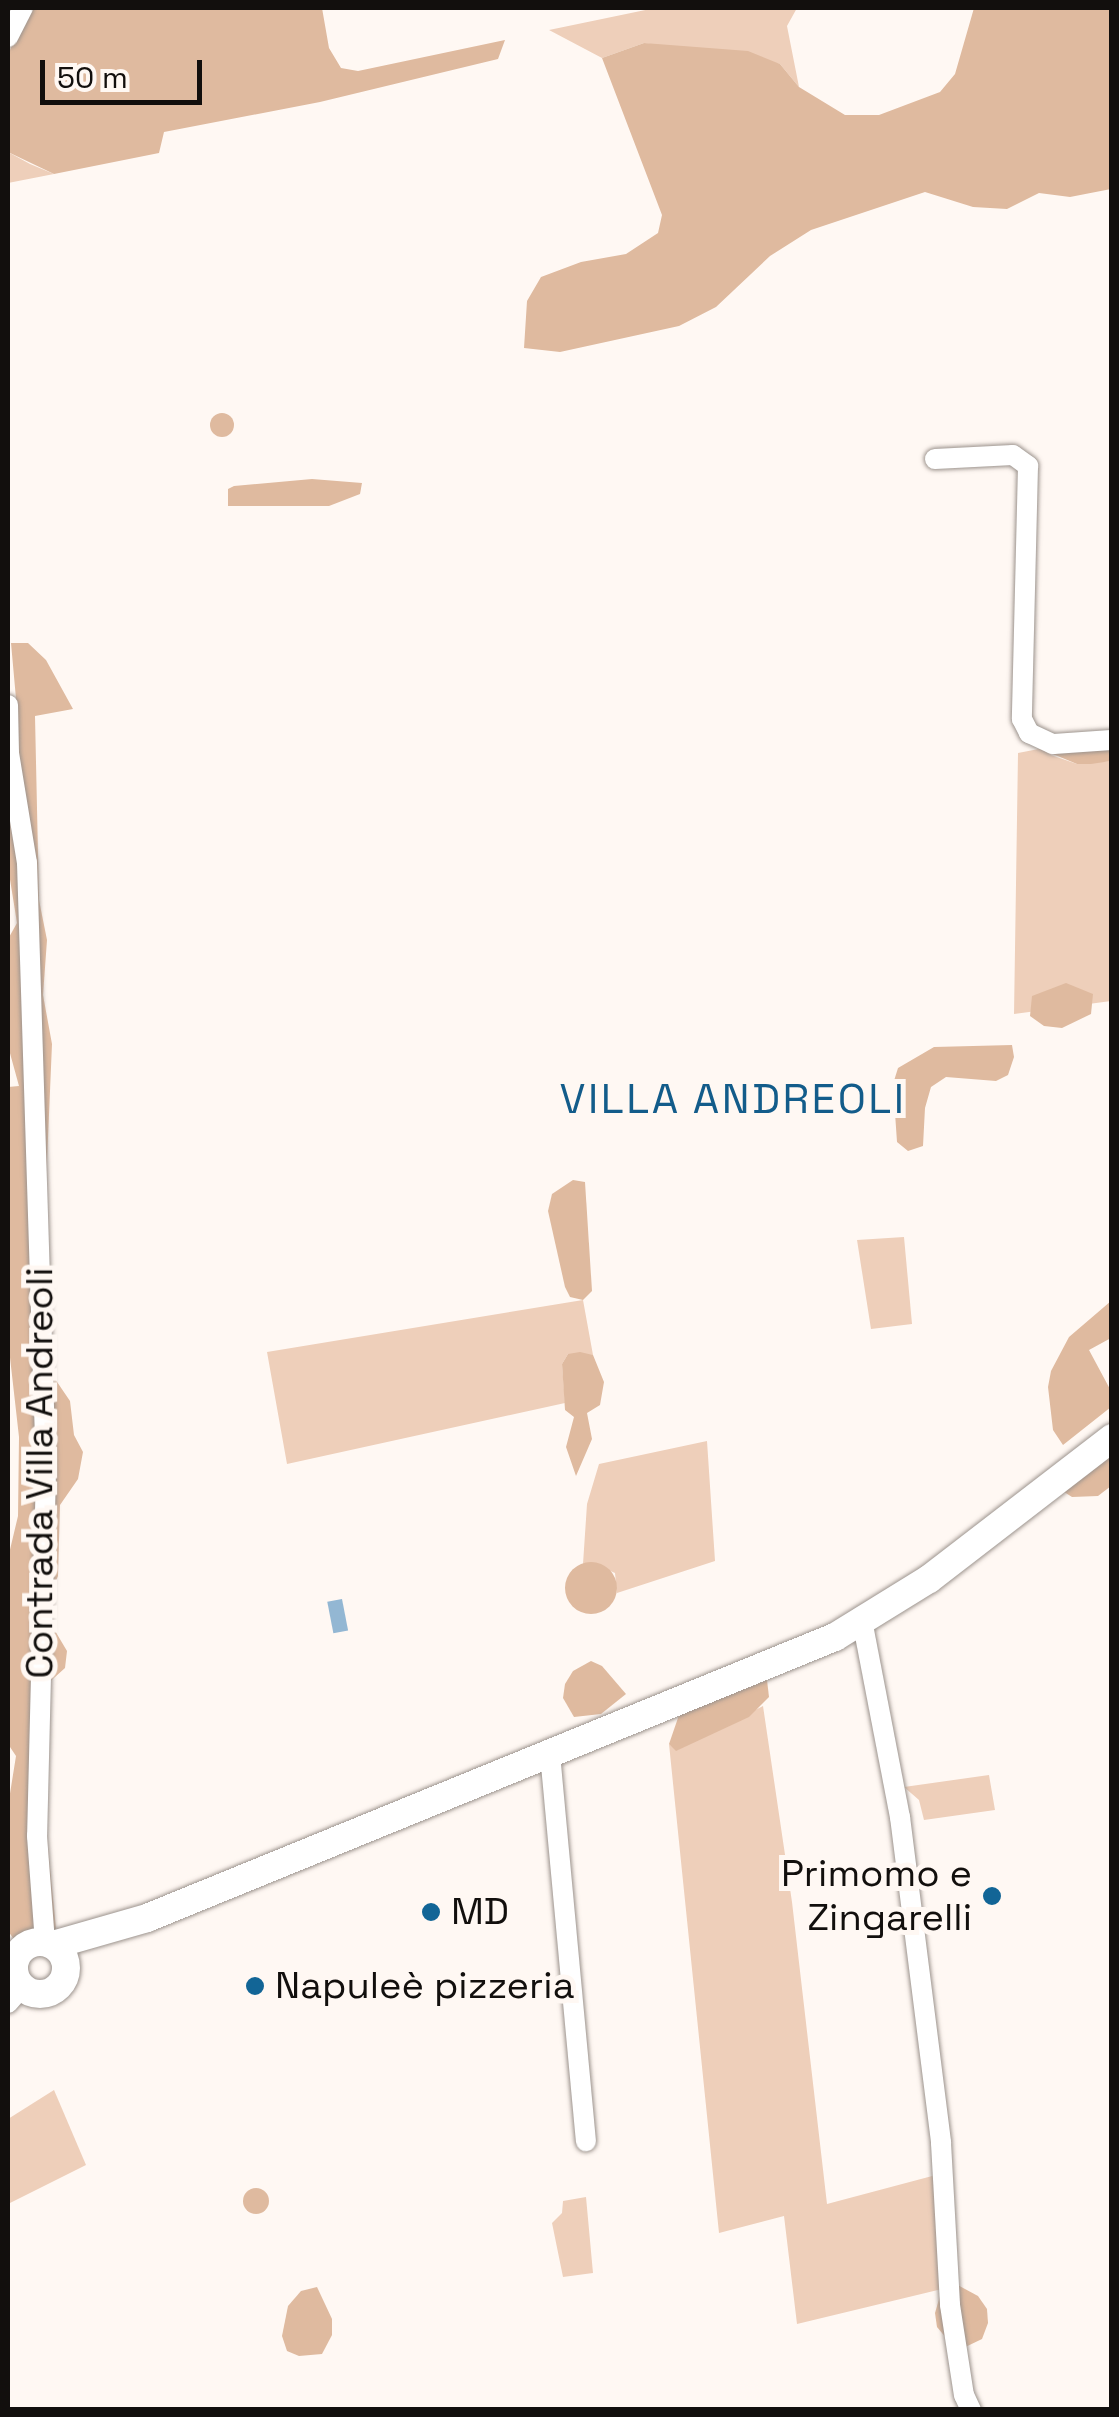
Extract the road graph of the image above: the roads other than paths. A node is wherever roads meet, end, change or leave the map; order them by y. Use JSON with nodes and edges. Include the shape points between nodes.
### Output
{"nodes":[{"id":1,"x":23,"y":8,"type":"edge"},
{"id":2,"x":8,"y":36,"type":"edge"},
{"id":3,"x":935,"y":459,"type":"dead end"},
{"id":4,"x":8,"y":705,"type":"edge"},
{"id":5,"x":1112,"y":740,"type":"edge"},
{"id":6,"x":1112,"y":1438,"type":"edge"},
{"id":7,"x":862,"y":1620,"type":"junction"},
{"id":8,"x":550,"y":1754,"type":"junction"},
{"id":9,"x":55,"y":1952,"type":"junction"},
{"id":10,"x":13,"y":1978,"type":"edge"},
{"id":11,"x":586,"y":2141,"type":"dead end"},
{"id":12,"x":971,"y":2410,"type":"edge"}],
"edges":[{"from":1,"to":2,"type":"street"},
{"from":3,"to":5,"type":"street","via":[[1012,454],[1028,466],[1022,719],[1029,733],[1053,744]]},
{"from":4,"to":9,"type":"street","name":"Contrada Villa Andreoli","via":[[27,863],[46,1471],[37,1836]]},
{"from":6,"to":7,"type":"main road","via":[[929,1579]]},
{"from":7,"to":8,"type":"main road"},
{"from":7,"to":12,"type":"street","via":[[900,1818],[941,2143],[950,2305]]},
{"from":8,"to":9,"type":"main road"},
{"from":8,"to":11,"type":"street"},
{"from":9,"to":10,"type":"main road","via":[[29,1944]]},
{"from":9,"to":10,"type":"main road","via":[[64,1980],[50,1992],[32,1994]]}]}
